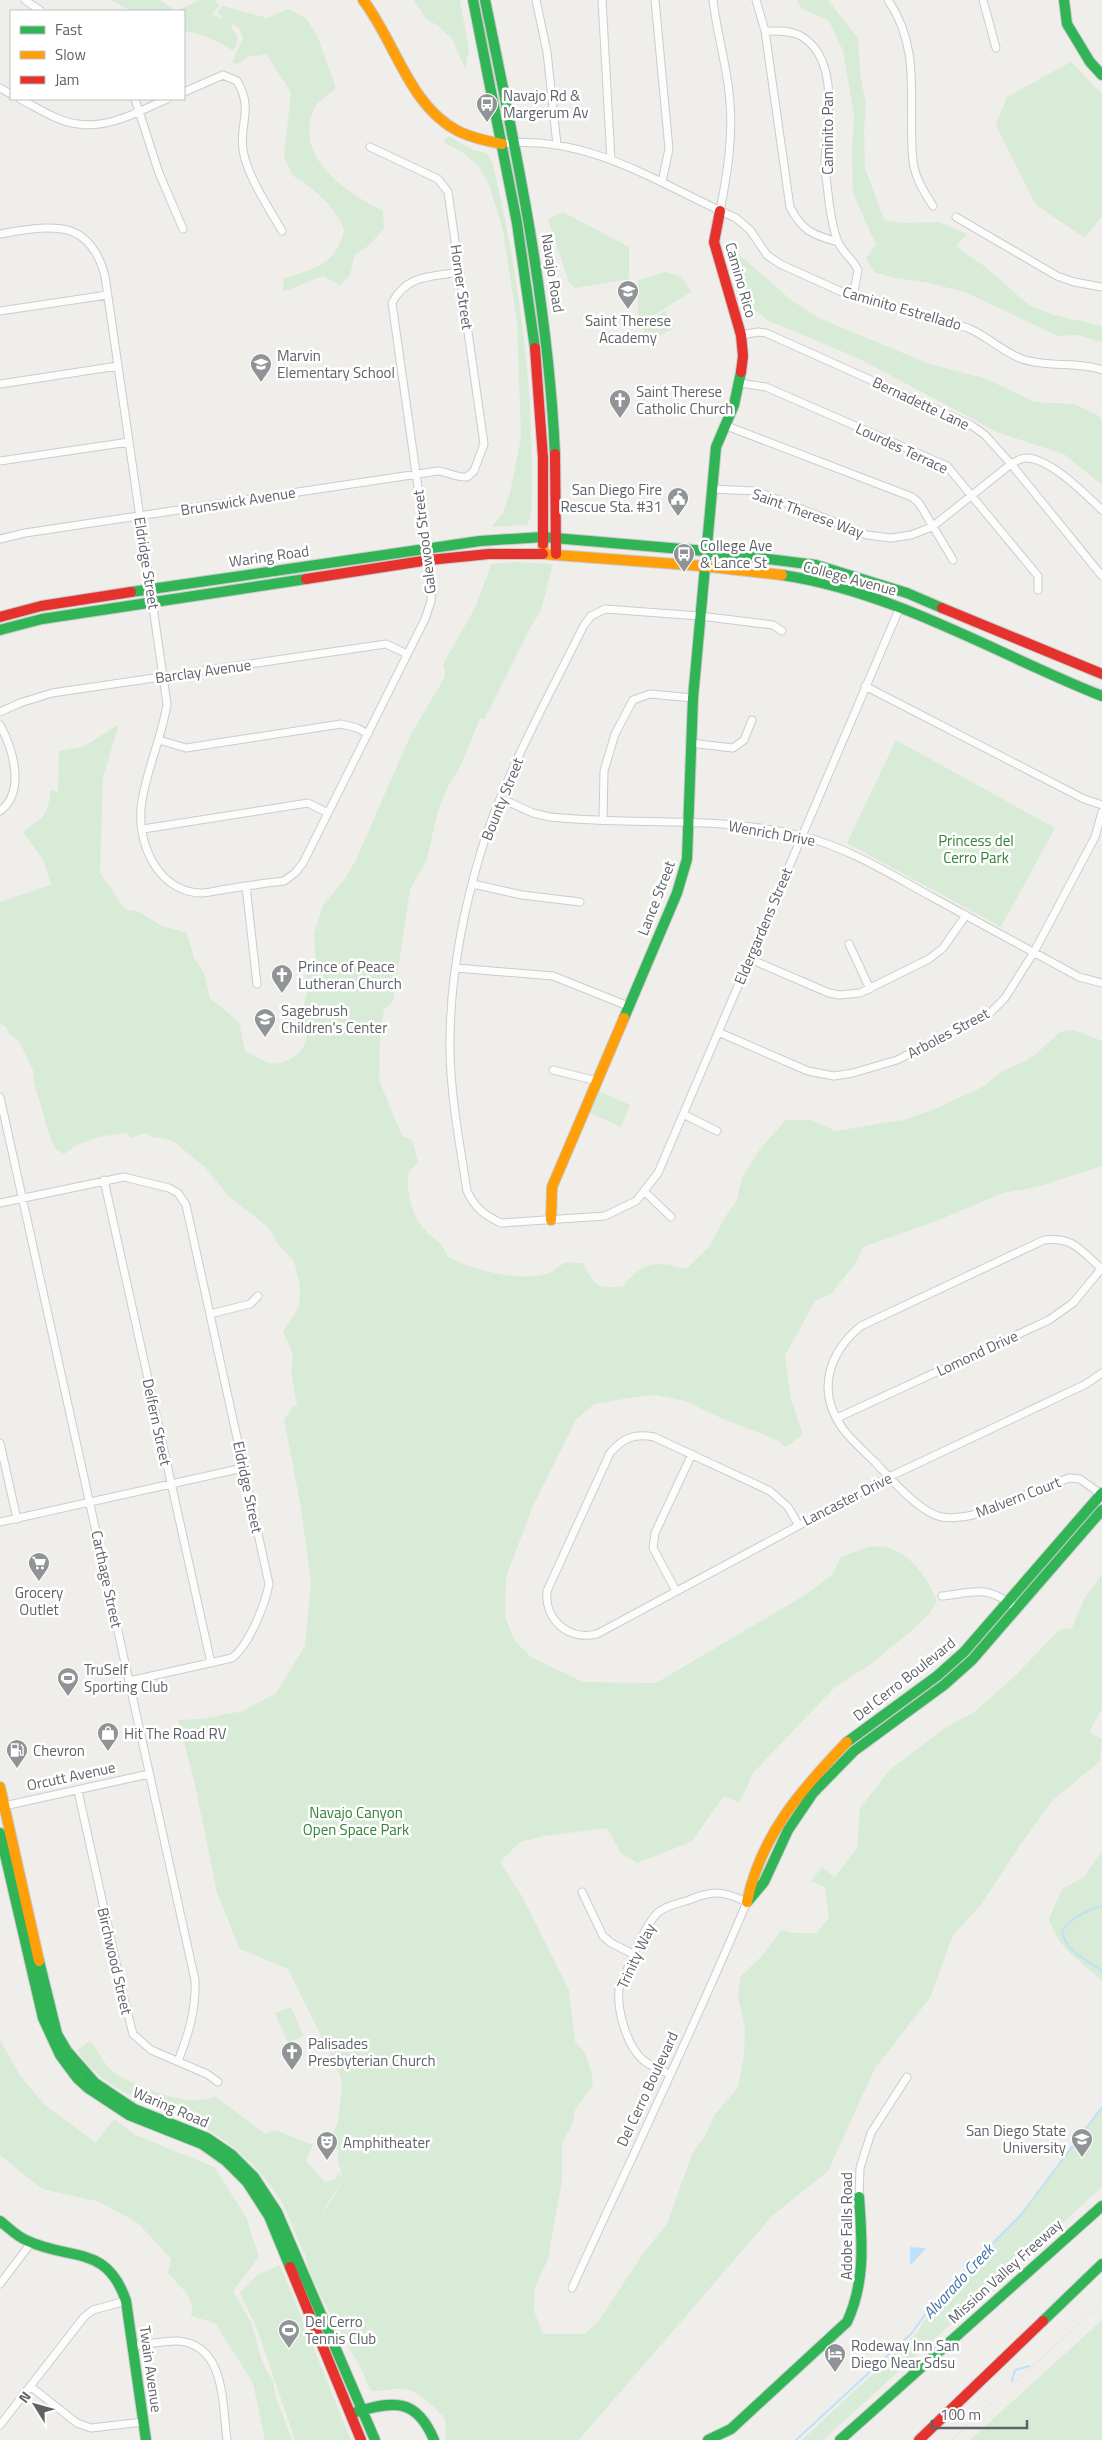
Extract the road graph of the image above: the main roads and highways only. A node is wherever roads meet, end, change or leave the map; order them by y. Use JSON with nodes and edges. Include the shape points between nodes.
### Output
{"nodes":[{"id":1,"x":363,"y":0,"type":"edge"},
{"id":2,"x":473,"y":0,"type":"edge"},
{"id":3,"x":485,"y":0,"type":"edge"},
{"id":4,"x":1064,"y":0,"type":"edge"},
{"id":5,"x":1102,"y":74,"type":"edge"},
{"id":6,"x":502,"y":144,"type":"junction"},
{"id":7,"x":720,"y":211,"type":"road end"},
{"id":8,"x":531,"y":230,"type":"junction"},
{"id":9,"x":518,"y":233,"type":"junction"},
{"id":10,"x":543,"y":536,"type":"junction"},
{"id":11,"x":557,"y":537,"type":"junction"},
{"id":12,"x":705,"y":551,"type":"junction"},
{"id":13,"x":542,"y":554,"type":"junction"},
{"id":14,"x":556,"y":554,"type":"junction"},
{"id":15,"x":704,"y":566,"type":"junction"},
{"id":16,"x":0,"y":617,"type":"edge"},
{"id":17,"x":0,"y":630,"type":"edge"},
{"id":18,"x":1102,"y":674,"type":"edge"},
{"id":19,"x":1102,"y":696,"type":"edge"},
{"id":20,"x":550,"y":1220,"type":"road end"},
{"id":21,"x":1102,"y":1494,"type":"edge"},
{"id":22,"x":1102,"y":1510,"type":"edge"},
{"id":23,"x":0,"y":1787,"type":"edge"},
{"id":24,"x":2,"y":1807,"type":"edge"},
{"id":25,"x":0,"y":1833,"type":"edge"},
{"id":26,"x":859,"y":2197,"type":"road end"},
{"id":27,"x":1102,"y":2206,"type":"edge"},
{"id":28,"x":0,"y":2221,"type":"edge"},
{"id":29,"x":1102,"y":2264,"type":"edge"},
{"id":30,"x":361,"y":2410,"type":"junction"},
{"id":31,"x":350,"y":2414,"type":"junction"},
{"id":32,"x":146,"y":2440,"type":"edge"},
{"id":33,"x":361,"y":2440,"type":"edge"},
{"id":34,"x":375,"y":2440,"type":"edge"},
{"id":35,"x":434,"y":2440,"type":"edge"},
{"id":36,"x":708,"y":2440,"type":"edge"},
{"id":37,"x":840,"y":2440,"type":"edge"},
{"id":38,"x":919,"y":2440,"type":"edge"}],
"edges":[{"from":1,"to":6,"type":"main road","via":[[376,14],[415,90],[429,110],[456,130]]},
{"from":2,"to":6,"type":"main road","name":"Navajo Road"},
{"from":3,"to":8,"type":"main road","name":"Navajo Road"},
{"from":4,"to":5,"type":"main road","via":[[1067,24],[1090,62]]},
{"from":6,"to":9,"type":"main road","name":"Navajo Road"},
{"from":7,"to":12,"type":"main road","name":"Camino Rico","via":[[714,242],[741,335],[743,356],[734,405],[716,447]]},
{"from":8,"to":9,"type":"main road"},
{"from":8,"to":11,"type":"main road","name":"Navajo Road","via":[[549,355]]},
{"from":9,"to":10,"type":"main road","name":"Navajo Road","via":[[536,356],[543,464]]},
{"from":10,"to":11,"type":"main road","name":"College Avenue"},
{"from":10,"to":13,"type":"main road","name":"Navajo Road"},
{"from":10,"to":16,"type":"main road","name":"Waring Road","via":[[428,548],[151,589],[42,606]]},
{"from":11,"to":12,"type":"main road","name":"College Avenue"},
{"from":11,"to":14,"type":"main road","name":"Navajo Road"},
{"from":12,"to":15,"type":"main road","name":"Camino Rico"},
{"from":12,"to":18,"type":"main road","name":"College Avenue","via":[[816,565],[883,585]]},
{"from":13,"to":14,"type":"main road","name":"College Avenue"},
{"from":13,"to":17,"type":"main road","name":"Waring Road","via":[[488,554],[429,560],[42,618]]},
{"from":14,"to":15,"type":"main road","name":"College Avenue"},
{"from":15,"to":19,"type":"main road","name":"College Avenue","via":[[811,580],[870,596]]},
{"from":15,"to":20,"type":"main road","name":"Lance Street","via":[[684,872],[552,1187]]},
{"from":21,"to":22,"type":"main road","name":"Del Cerro Boulevard","via":[[964,1652],[937,1676],[847,1742],[804,1786],[778,1824],[752,1878],[747,1902],[764,1882],[788,1830],[836,1768],[972,1660]]},
{"from":23,"to":24,"type":"main road","name":"Waring Road"},
{"from":24,"to":30,"type":"main road","name":"Waring Road","via":[[57,2034],[84,2073],[121,2103],[207,2138],[254,2177],[277,2212]]},
{"from":25,"to":31,"type":"main road","name":"Waring Road","via":[[43,2018],[60,2055],[77,2078],[116,2108],[202,2144],[247,2182],[269,2216]]},
{"from":26,"to":36,"type":"main road","name":"Adobe Falls Road","via":[[861,2286],[857,2304],[847,2322],[731,2429]]},
{"from":27,"to":37,"type":"main road","name":"Mission Valley Freeway"},
{"from":28,"to":32,"type":"main road","name":"Twain Avenue","via":[[31,2243],[101,2262],[114,2276],[126,2302]]},
{"from":29,"to":38,"type":"main road"},
{"from":30,"to":31,"type":"main road"},
{"from":30,"to":34,"type":"main road","name":"Waring Road"},
{"from":30,"to":35,"type":"main road","via":[[388,2402],[403,2404],[419,2412],[429,2424]]},
{"from":31,"to":33,"type":"main road","name":"Waring Road"}]}
